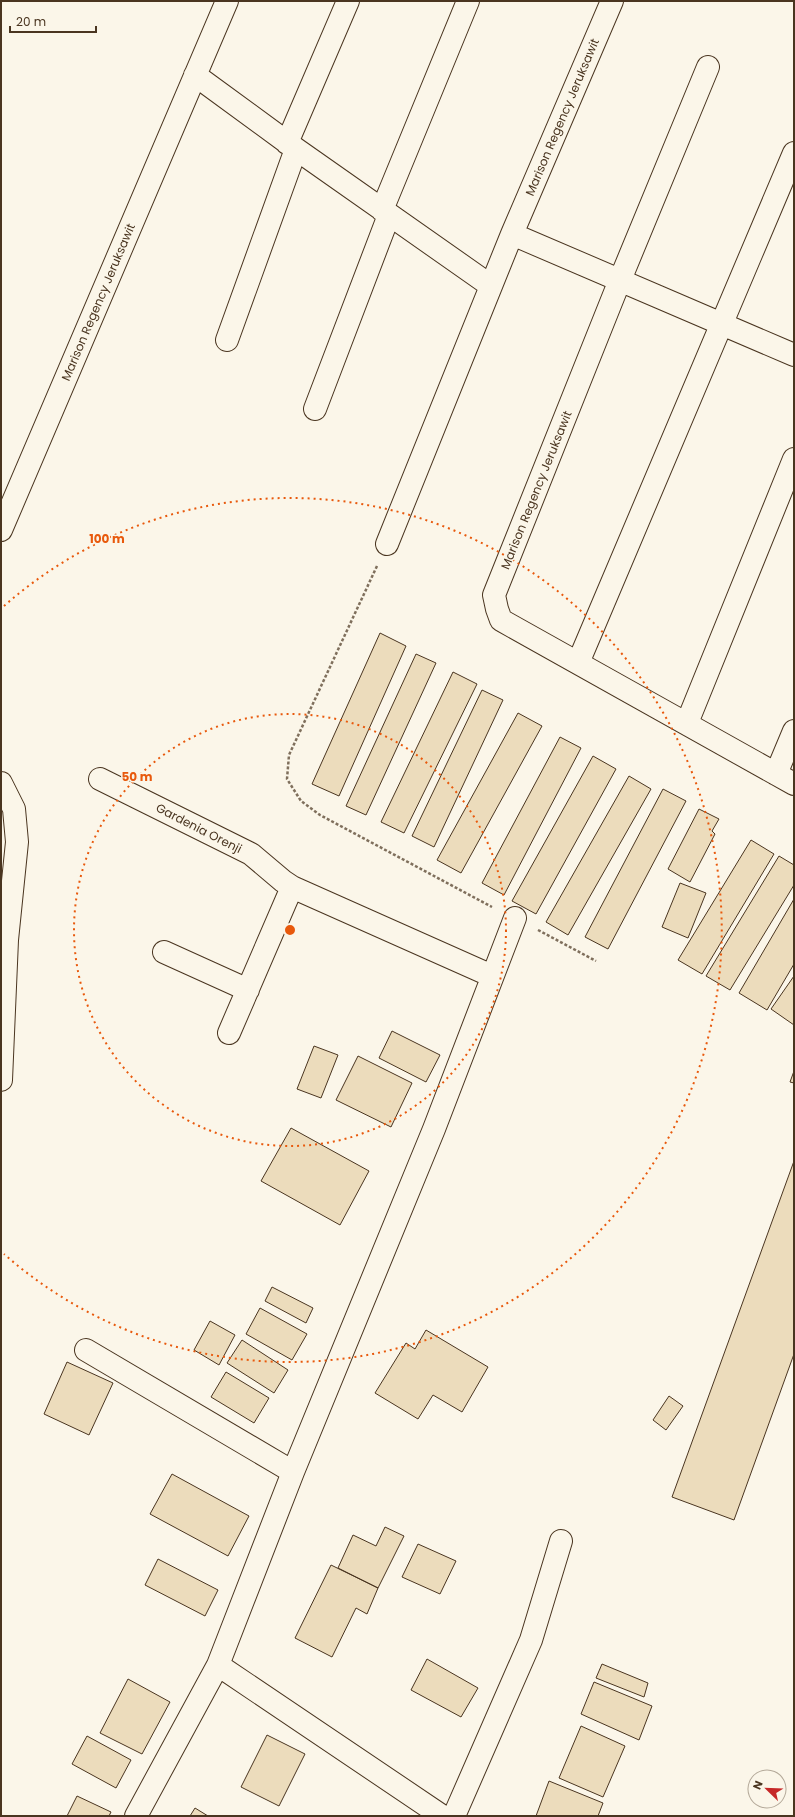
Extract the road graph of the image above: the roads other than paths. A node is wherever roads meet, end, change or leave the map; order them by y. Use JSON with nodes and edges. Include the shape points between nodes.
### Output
{"nodes":[{"id":1,"x":227,"y":1,"type":"edge"},
{"id":2,"x":348,"y":1,"type":"edge"},
{"id":3,"x":468,"y":1,"type":"edge"},
{"id":4,"x":612,"y":1,"type":"edge"},
{"id":5,"x":708,"y":66,"type":"dead end"},
{"id":6,"x":195,"y":75,"type":"junction"},
{"id":7,"x":292,"y":146,"type":"junction"},
{"id":8,"x":794,"y":153,"type":"edge"},
{"id":9,"x":386,"y":212,"type":"junction"},
{"id":10,"x":512,"y":234,"type":"junction"},
{"id":11,"x":620,"y":280,"type":"junction"},
{"id":12,"x":491,"y":286,"type":"junction"},
{"id":13,"x":722,"y":324,"type":"junction"},
{"id":14,"x":227,"y":340,"type":"dead end"},
{"id":15,"x":794,"y":355,"type":"edge"},
{"id":16,"x":315,"y":409,"type":"dead end"},
{"id":17,"x":794,"y":459,"type":"edge"},
{"id":18,"x":1,"y":530,"type":"edge"},
{"id":19,"x":387,"y":544,"type":"road end"},
{"id":20,"x":578,"y":662,"type":"junction"},
{"id":21,"x":687,"y":723,"type":"junction"},
{"id":22,"x":794,"y":731,"type":"edge"},
{"id":23,"x":100,"y":779,"type":"dead end"},
{"id":24,"x":785,"y":779,"type":"edge"},
{"id":25,"x":1,"y":782,"type":"edge"},
{"id":26,"x":292,"y":887,"type":"junction"},
{"id":27,"x":515,"y":918,"type":"road end"},
{"id":28,"x":164,"y":952,"type":"dead end"},
{"id":29,"x":492,"y":976,"type":"junction"},
{"id":30,"x":248,"y":990,"type":"junction"},
{"id":31,"x":229,"y":1033,"type":"dead end"},
{"id":32,"x":1,"y":1080,"type":"edge"},
{"id":33,"x":86,"y":1350,"type":"dead end"},
{"id":34,"x":293,"y":1472,"type":"junction"},
{"id":35,"x":561,"y":1540,"type":"dead end"},
{"id":36,"x":218,"y":1665,"type":"junction"},
{"id":37,"x":136,"y":1816,"type":"edge"},
{"id":38,"x":442,"y":1816,"type":"edge"},
{"id":39,"x":454,"y":1816,"type":"edge"}],
"edges":[{"from":1,"to":6,"type":"street","name":"Marison Regency Jeruksawit"},
{"from":2,"to":7,"type":"street"},
{"from":3,"to":9,"type":"street"},
{"from":4,"to":10,"type":"street","name":"Marison Regency Jeruksawit"},
{"from":5,"to":11,"type":"street","name":"Marison Regency Jeruksawit"},
{"from":6,"to":7,"type":"street"},
{"from":6,"to":18,"type":"street","name":"Marison Regency Jeruksawit"},
{"from":7,"to":9,"type":"street"},
{"from":7,"to":14,"type":"street"},
{"from":8,"to":13,"type":"street"},
{"from":9,"to":12,"type":"street"},
{"from":9,"to":16,"type":"street"},
{"from":10,"to":11,"type":"street"},
{"from":10,"to":12,"type":"street","name":"Marison Regency Jeruksawit"},
{"from":11,"to":13,"type":"street"},
{"from":11,"to":20,"type":"street","name":"Marison Regency Jeruksawit","via":[[494,596],[501,620]]},
{"from":12,"to":19,"type":"street","name":"Marison Regency Jeruksawit"},
{"from":13,"to":15,"type":"street"},
{"from":13,"to":20,"type":"street"},
{"from":17,"to":21,"type":"street"},
{"from":20,"to":21,"type":"street","name":"Marison Regency Jeruksawit"},
{"from":21,"to":24,"type":"street","name":"Marison Regency Jeruksawit"},
{"from":22,"to":24,"type":"street","name":"Marison Regency Jeruksawit"},
{"from":23,"to":26,"type":"street","name":"Gardenia Orenji","via":[[254,856]]},
{"from":25,"to":32,"type":"street","via":[[14,809],[17,842],[7,940]]},
{"from":26,"to":29,"type":"street","name":"Gardenia Orenji"},
{"from":26,"to":30,"type":"street"},
{"from":27,"to":29,"type":"street"},
{"from":28,"to":30,"type":"street"},
{"from":29,"to":34,"type":"street","via":[[434,1129]]},
{"from":30,"to":31,"type":"street"},
{"from":33,"to":34,"type":"street"},
{"from":34,"to":36,"type":"street"},
{"from":35,"to":39,"type":"street","via":[[531,1640]]},
{"from":36,"to":37,"type":"street"},
{"from":36,"to":38,"type":"street"}]}
